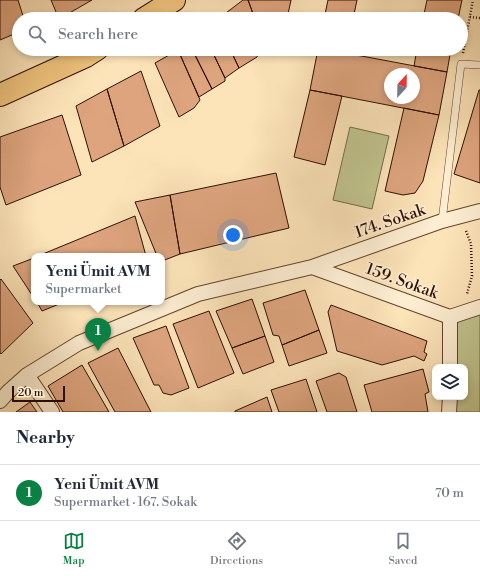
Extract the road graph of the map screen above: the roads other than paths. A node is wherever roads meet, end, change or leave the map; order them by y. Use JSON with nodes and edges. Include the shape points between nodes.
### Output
{"nodes":[{"id":1,"x":174,"y":0,"type":"edge"},
{"id":2,"x":155,"y":12,"type":"edge"},
{"id":3,"x":86,"y":56,"type":"edge"},
{"id":4,"x":480,"y":65,"type":"edge"},
{"id":5,"x":0,"y":95,"type":"edge"},
{"id":6,"x":480,"y":211,"type":"edge"},
{"id":7,"x":442,"y":221,"type":"junction"},
{"id":8,"x":312,"y":267,"type":"junction"},
{"id":9,"x":480,"y":308,"type":"edge"},
{"id":10,"x":455,"y":315,"type":"junction"},
{"id":11,"x":450,"y":364,"type":"edge"},
{"id":12,"x":27,"y":376,"type":"junction"},
{"id":13,"x":2,"y":393,"type":"edge"},
{"id":14,"x":450,"y":400,"type":"edge"},
{"id":15,"x":52,"y":412,"type":"edge"},
{"id":16,"x":450,"y":412,"type":"edge"}],
"edges":[{"from":1,"to":2,"type":"main road"},
{"from":3,"to":5,"type":"main road"},
{"from":4,"to":7,"type":"lane","via":[[461,64]]},
{"from":6,"to":7,"type":"street","name":"174. Sokak"},
{"from":7,"to":8,"type":"street","name":"174. Sokak"},
{"from":8,"to":10,"type":"street","name":"159. Sokak"},
{"from":8,"to":12,"type":"street","name":"174. Sokak","via":[[198,294],[79,343]]},
{"from":9,"to":10,"type":"street"},
{"from":10,"to":11,"type":"street"},
{"from":12,"to":13,"type":"street","name":"174. Sokak"},
{"from":12,"to":15,"type":"street"},
{"from":14,"to":16,"type":"street"}]}
